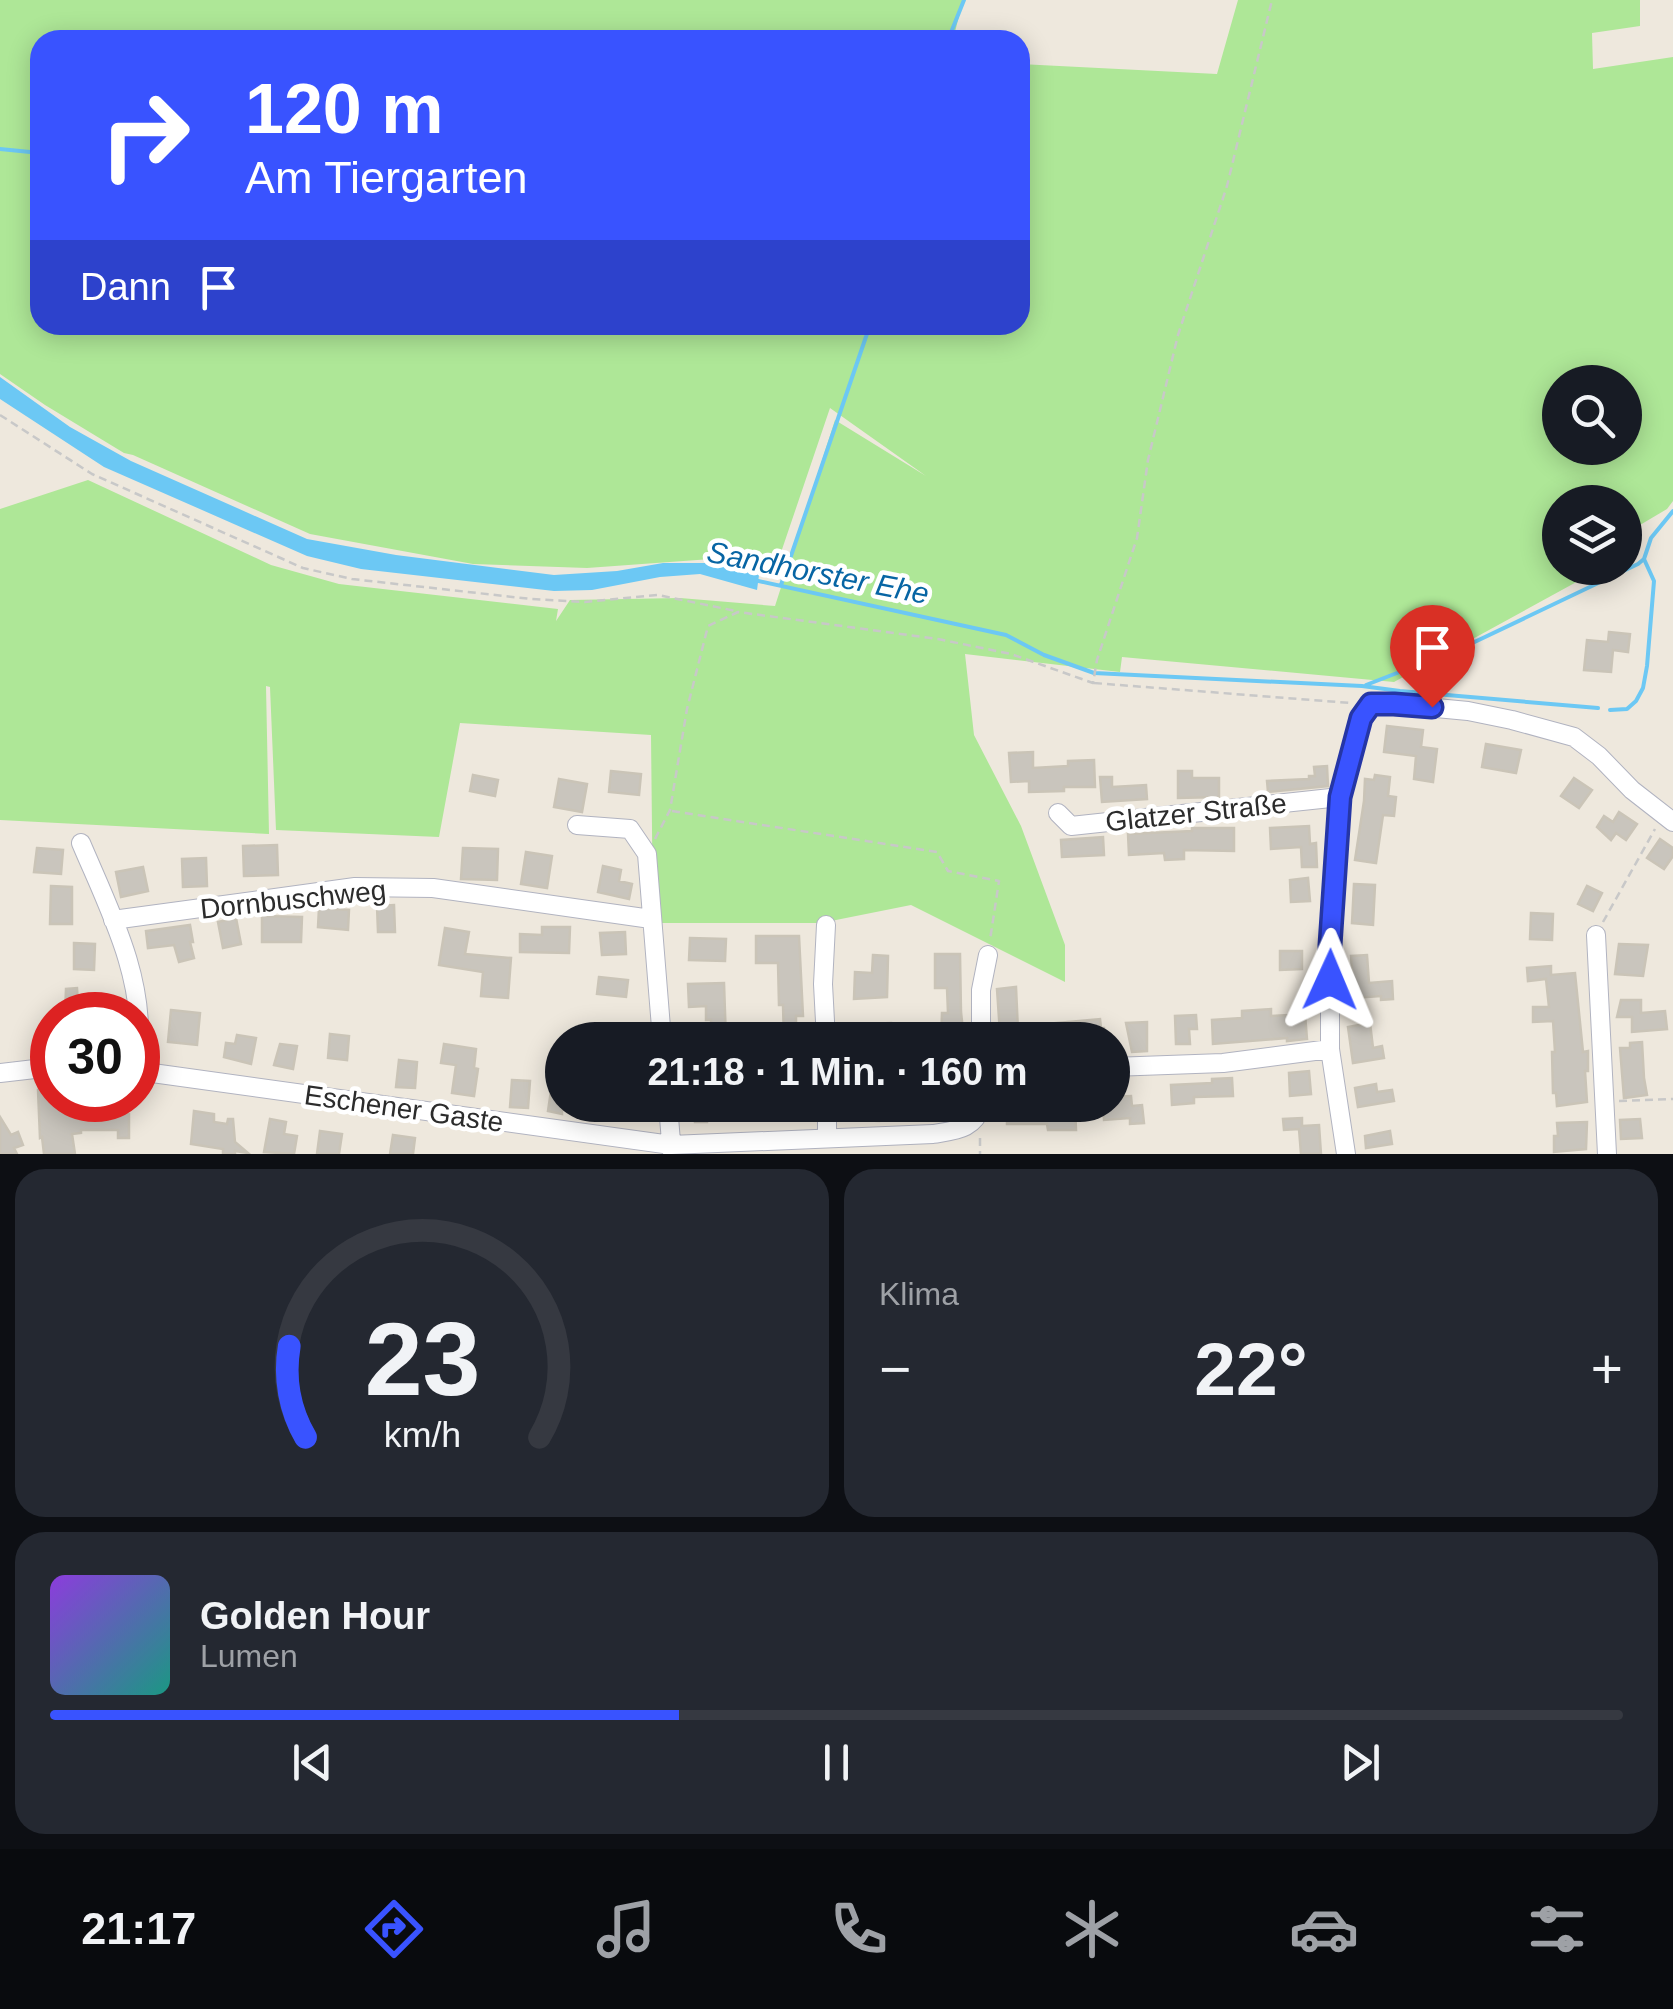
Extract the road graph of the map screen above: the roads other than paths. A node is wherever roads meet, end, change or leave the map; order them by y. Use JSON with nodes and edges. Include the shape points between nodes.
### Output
{"nodes":[{"id":1,"x":1340,"y":797,"type":"junction"},
{"id":2,"x":1058,"y":813,"type":"dead end"},
{"id":3,"x":1668,"y":819,"type":"edge"},
{"id":4,"x":577,"y":825,"type":"dead end"},
{"id":5,"x":81,"y":843,"type":"dead end"},
{"id":6,"x":652,"y":919,"type":"junction"},
{"id":7,"x":114,"y":920,"type":"junction"},
{"id":8,"x":826,"y":925,"type":"dead end"},
{"id":9,"x":1596,"y":935,"type":"road end"},
{"id":10,"x":988,"y":955,"type":"road end"},
{"id":11,"x":136,"y":992,"type":"edge"},
{"id":12,"x":661,"y":1022,"type":"edge"},
{"id":13,"x":825,"y":1022,"type":"edge"},
{"id":14,"x":981,"y":1022,"type":"edge"},
{"id":15,"x":1330,"y":1049,"type":"junction"},
{"id":16,"x":1130,"y":1066,"type":"edge"},
{"id":17,"x":30,"y":1070,"type":"edge"},
{"id":18,"x":0,"y":1073,"type":"edge"},
{"id":19,"x":160,"y":1074,"type":"edge"},
{"id":20,"x":670,"y":1122,"type":"edge"},
{"id":21,"x":827,"y":1122,"type":"edge"},
{"id":22,"x":974,"y":1122,"type":"edge"},
{"id":23,"x":827,"y":1138,"type":"junction"},
{"id":24,"x":672,"y":1150,"type":"edge"},
{"id":25,"x":1346,"y":1154,"type":"edge"},
{"id":26,"x":1606,"y":1154,"type":"edge"}],
"edges":[{"from":1,"to":2,"type":"street","name":"Glatzer Straße","via":[[1070,826]]},
{"from":1,"to":3,"type":"street","via":[[1361,718],[1371,704],[1394,704],[1468,711],[1574,737]]},
{"from":1,"to":15,"type":"street"},
{"from":4,"to":6,"type":"street","via":[[630,830],[647,854]]},
{"from":5,"to":7,"type":"street"},
{"from":6,"to":7,"type":"street","name":"Dornbuschweg","via":[[434,888],[355,887]]},
{"from":6,"to":12,"type":"street"},
{"from":7,"to":11,"type":"street"},
{"from":8,"to":13,"type":"street"},
{"from":9,"to":26,"type":"street"},
{"from":10,"to":14,"type":"street"},
{"from":15,"to":16,"type":"street"},
{"from":15,"to":25,"type":"street"},
{"from":17,"to":18,"type":"street"},
{"from":19,"to":24,"type":"street","name":"Eschener Gaste"},
{"from":20,"to":24,"type":"street"},
{"from":21,"to":23,"type":"street"},
{"from":22,"to":23,"type":"street","name":"Eschener Gaste","via":[[933,1134]]},
{"from":23,"to":24,"type":"street","name":"Eschener Gaste"}]}
